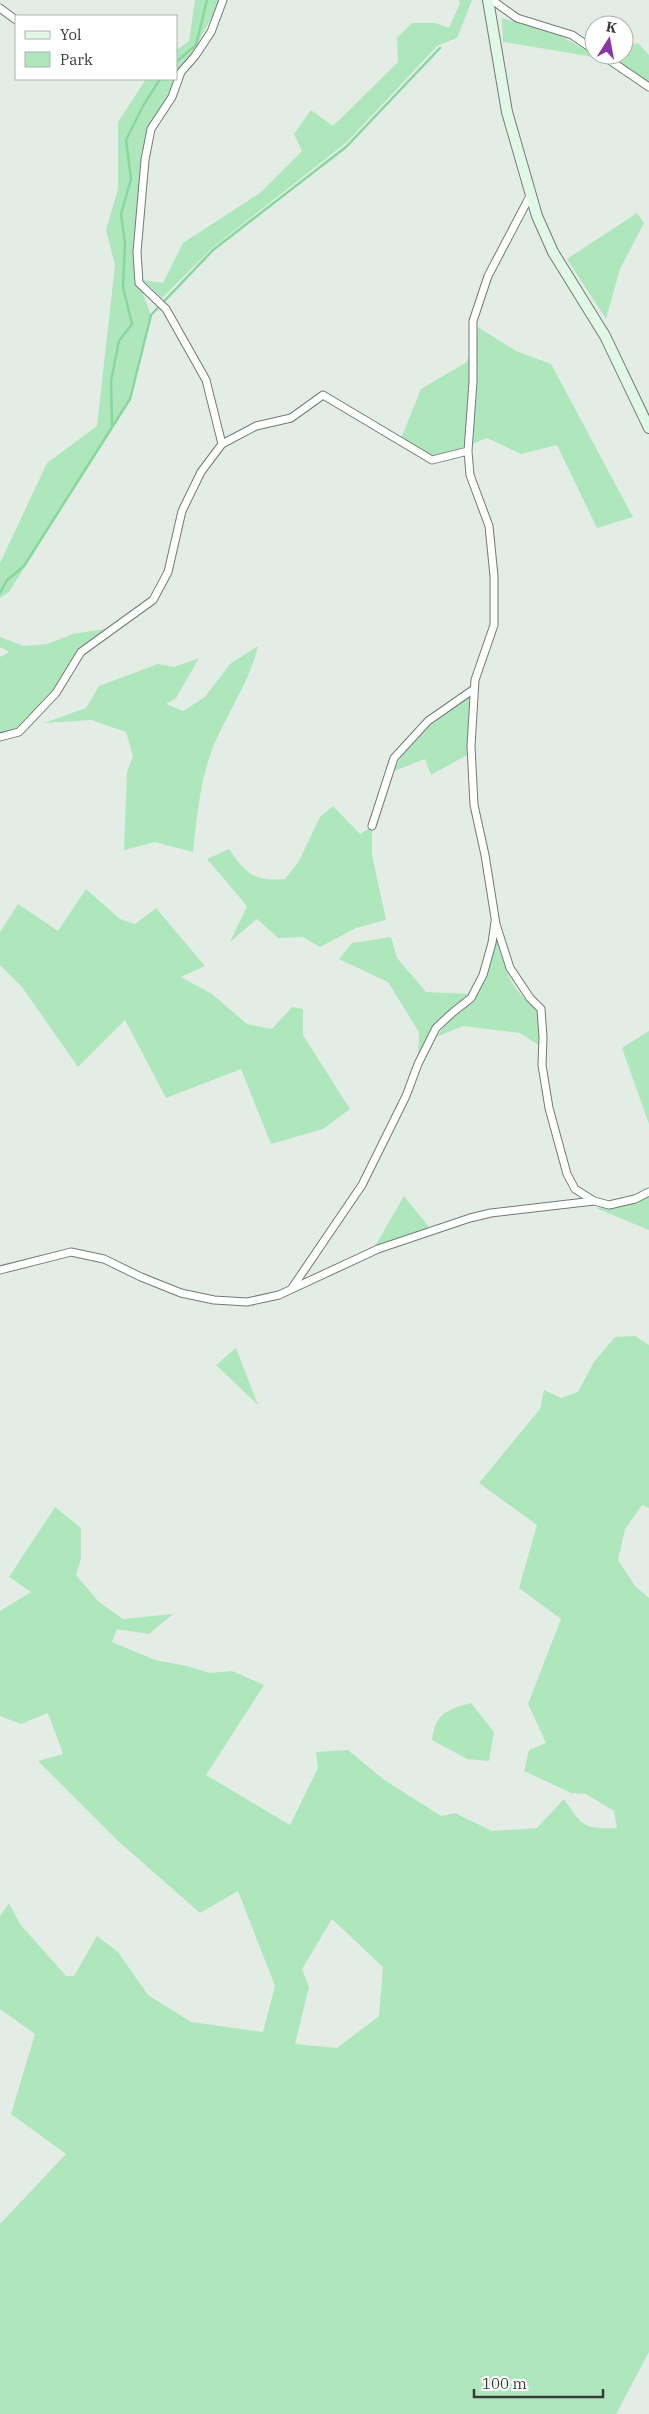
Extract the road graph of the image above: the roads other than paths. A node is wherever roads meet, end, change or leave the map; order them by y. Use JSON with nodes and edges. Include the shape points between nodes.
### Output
{"nodes":[{"id":1,"x":223,"y":0,"type":"edge"},
{"id":2,"x":488,"y":0,"type":"edge"},
{"id":3,"x":492,"y":0,"type":"edge"},
{"id":4,"x":0,"y":8,"type":"edge"},
{"id":5,"x":15,"y":19,"type":"edge"},
{"id":6,"x":584,"y":43,"type":"edge"},
{"id":7,"x":617,"y":65,"type":"edge"},
{"id":8,"x":649,"y":87,"type":"edge"},
{"id":9,"x":530,"y":196,"type":"junction"},
{"id":10,"x":649,"y":428,"type":"edge"},
{"id":11,"x":222,"y":444,"type":"junction"},
{"id":12,"x":468,"y":451,"type":"junction"},
{"id":13,"x":474,"y":689,"type":"junction"},
{"id":14,"x":0,"y":737,"type":"edge"},
{"id":15,"x":372,"y":826,"type":"dead end"},
{"id":16,"x":495,"y":919,"type":"junction"},
{"id":17,"x":649,"y":1192,"type":"edge"},
{"id":18,"x":594,"y":1201,"type":"junction"},
{"id":19,"x":0,"y":1270,"type":"edge"},
{"id":20,"x":292,"y":1288,"type":"junction"}],
"edges":[{"from":1,"to":11,"type":"street","via":[[211,32],[181,72],[172,97],[151,129],[137,252],[139,283],[166,309],[206,380]]},
{"from":2,"to":9,"type":"street","via":[[503,94]]},
{"from":3,"to":6,"type":"street","via":[[516,18],[572,35]]},
{"from":4,"to":5,"type":"street"},
{"from":7,"to":8,"type":"street"},
{"from":9,"to":10,"type":"street","via":[[553,252],[605,336]]},
{"from":9,"to":12,"type":"street","via":[[488,276],[473,321],[474,382]]},
{"from":11,"to":12,"type":"street","via":[[256,426],[291,418],[323,395],[432,460]]},
{"from":11,"to":14,"type":"street","via":[[201,472],[182,511],[168,572],[152,600],[81,652],[56,693],[19,732]]},
{"from":12,"to":13,"type":"street","via":[[470,475],[489,526],[494,576],[494,625]]},
{"from":13,"to":15,"type":"street","via":[[428,722],[394,758]]},
{"from":13,"to":16,"type":"street","via":[[471,746],[474,805]]},
{"from":16,"to":18,"type":"street","via":[[510,968],[541,1009],[544,1082],[567,1174],[575,1189]]},
{"from":16,"to":20,"type":"street","via":[[483,975],[471,998],[436,1028],[362,1185]]},
{"from":17,"to":18,"type":"street","via":[[609,1205]]},
{"from":18,"to":20,"type":"street","via":[[470,1218],[378,1249]]},
{"from":19,"to":20,"type":"street","via":[[71,1252],[104,1259],[181,1293],[214,1300],[248,1302],[279,1295]]}]}
